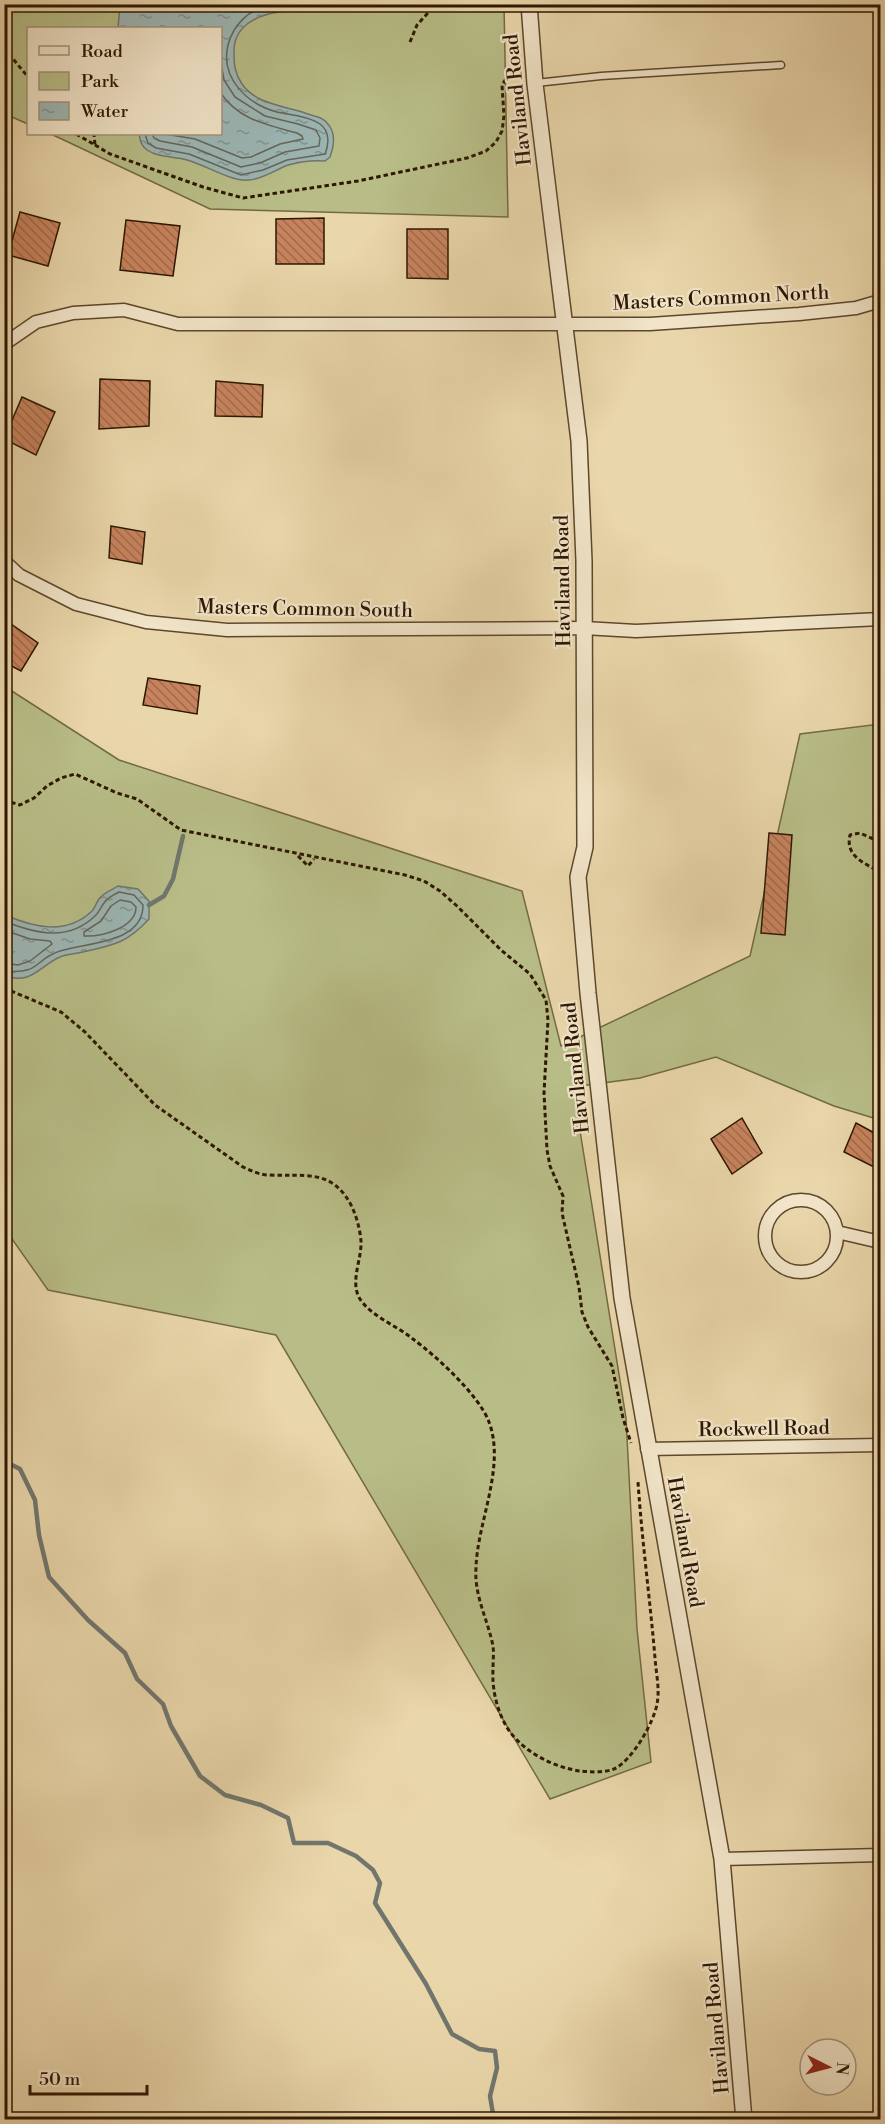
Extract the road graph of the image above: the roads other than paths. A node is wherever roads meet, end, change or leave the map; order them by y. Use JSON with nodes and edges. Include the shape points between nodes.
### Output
{"nodes":[{"id":1,"x":529,"y":4,"type":"edge"},
{"id":2,"x":781,"y":64,"type":"dead end"},
{"id":3,"x":535,"y":84,"type":"junction"},
{"id":4,"x":880,"y":301,"type":"edge"},
{"id":5,"x":563,"y":322,"type":"junction"},
{"id":6,"x":4,"y":344,"type":"edge"},
{"id":7,"x":4,"y":561,"type":"edge"},
{"id":8,"x":880,"y":619,"type":"edge"},
{"id":9,"x":584,"y":628,"type":"junction"},
{"id":10,"x":837,"y":1232,"type":"junction"},
{"id":11,"x":880,"y":1242,"type":"edge"},
{"id":12,"x":880,"y":1445,"type":"edge"},
{"id":13,"x":647,"y":1449,"type":"junction"},
{"id":14,"x":880,"y":1855,"type":"edge"},
{"id":15,"x":722,"y":1859,"type":"junction"},
{"id":16,"x":744,"y":2120,"type":"edge"}],
"edges":[{"from":1,"to":3,"type":"street","name":"Haviland Road"},
{"from":2,"to":3,"type":"lane"},
{"from":3,"to":5,"type":"street","name":"Haviland Road"},
{"from":4,"to":5,"type":"street","name":"Masters Common North","via":[[799,315],[650,324]]},
{"from":5,"to":6,"type":"street","via":[[178,324],[124,310],[73,313],[36,322]]},
{"from":5,"to":9,"type":"street","name":"Haviland Road","via":[[579,441]]},
{"from":7,"to":9,"type":"street","name":"Masters Common South","via":[[19,575],[76,604],[158,623],[227,630]]},
{"from":8,"to":9,"type":"street","via":[[636,631]]},
{"from":9,"to":13,"type":"street","name":"Haviland Road","via":[[585,847],[578,877],[622,1298]]},
{"from":10,"to":10,"type":"street","via":[[828,1211],[807,1200],[795,1200],[775,1211],[765,1232],[766,1244],[771,1255],[789,1270],[813,1270],[824,1264],[834,1250]]},
{"from":10,"to":11,"type":"street"},
{"from":12,"to":13,"type":"street","name":"Rockwell Road"},
{"from":13,"to":15,"type":"street","name":"Haviland Road"},
{"from":14,"to":15,"type":"street"},
{"from":15,"to":16,"type":"street","name":"Haviland Road"}]}
